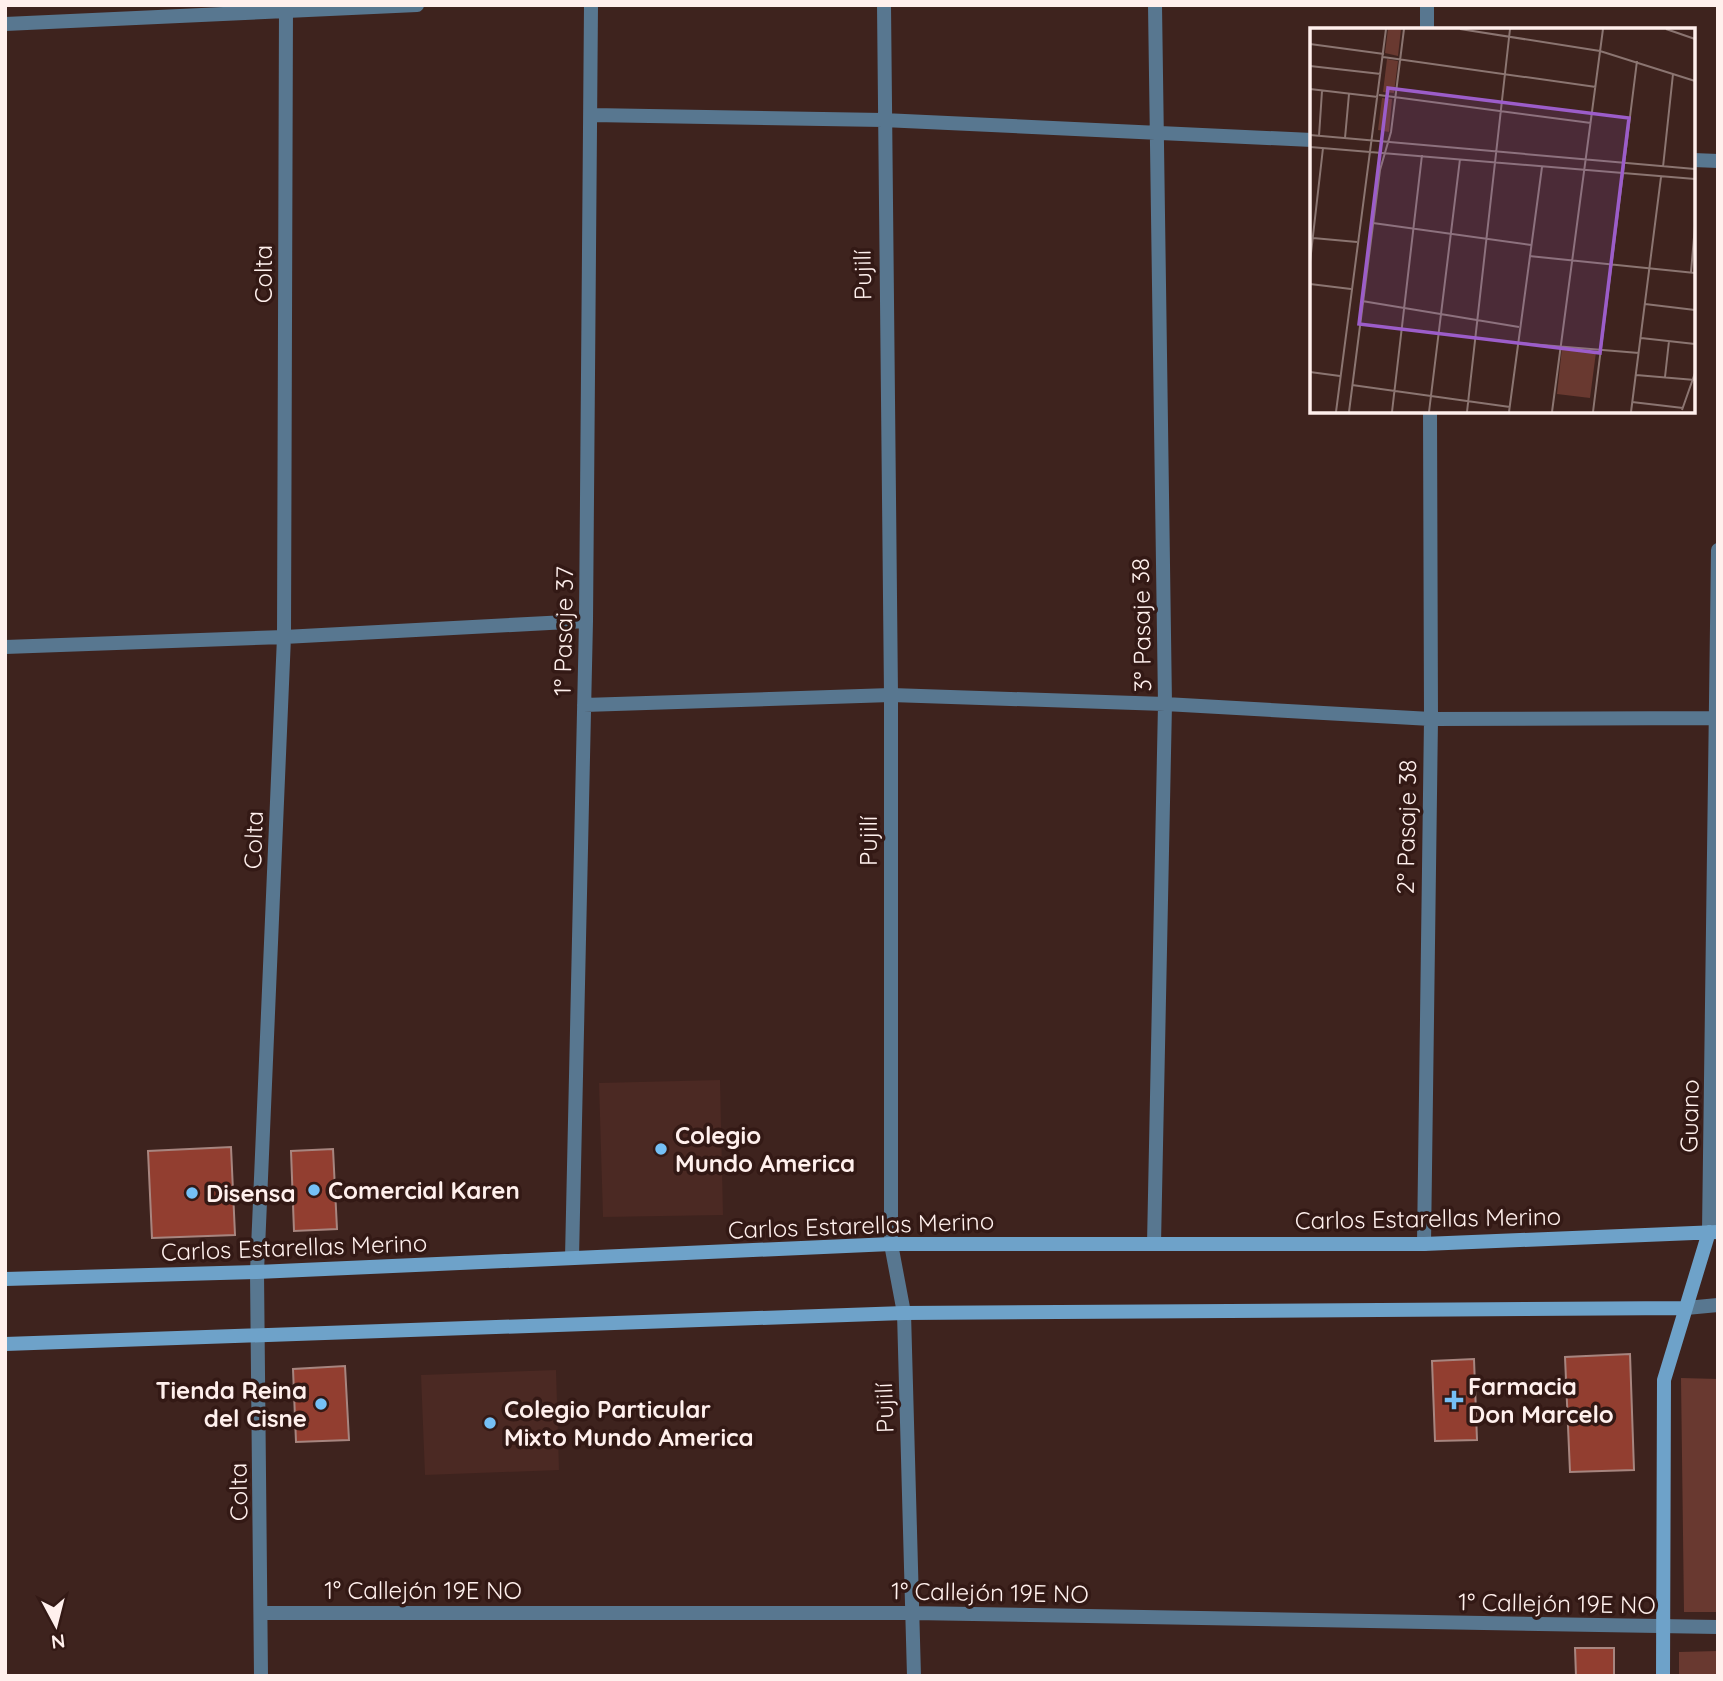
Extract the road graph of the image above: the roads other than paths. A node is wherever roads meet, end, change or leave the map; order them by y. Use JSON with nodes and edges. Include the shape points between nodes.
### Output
{"nodes":[{"id":1,"x":417,"y":5,"type":"edge"},
{"id":2,"x":591,"y":5,"type":"edge"},
{"id":3,"x":884,"y":5,"type":"edge"},
{"id":4,"x":1155,"y":5,"type":"edge"},
{"id":5,"x":1427,"y":5,"type":"edge"},
{"id":6,"x":286,"y":8,"type":"edge"},
{"id":7,"x":5,"y":24,"type":"edge"},
{"id":8,"x":1427,"y":28,"type":"edge"},
{"id":9,"x":592,"y":115,"type":"junction"},
{"id":10,"x":883,"y":120,"type":"junction"},
{"id":11,"x":1154,"y":134,"type":"junction"},
{"id":12,"x":1310,"y":139,"type":"edge"},
{"id":13,"x":1695,"y":160,"type":"edge"},
{"id":14,"x":1718,"y":161,"type":"edge"},
{"id":15,"x":1430,"y":413,"type":"edge"},
{"id":16,"x":1718,"y":551,"type":"edge"},
{"id":17,"x":586,"y":621,"type":"junction"},
{"id":18,"x":284,"y":637,"type":"junction"},
{"id":19,"x":5,"y":647,"type":"edge"},
{"id":20,"x":891,"y":695,"type":"junction"},
{"id":21,"x":1165,"y":704,"type":"junction"},
{"id":22,"x":584,"y":705,"type":"junction"},
{"id":23,"x":1715,"y":718,"type":"junction"},
{"id":24,"x":1431,"y":719,"type":"junction"},
{"id":25,"x":1714,"y":1232,"type":"edge"},
{"id":26,"x":891,"y":1244,"type":"junction"},
{"id":27,"x":1154,"y":1244,"type":"junction"},
{"id":28,"x":1423,"y":1244,"type":"junction"},
{"id":29,"x":572,"y":1258,"type":"junction"},
{"id":30,"x":257,"y":1272,"type":"junction"},
{"id":31,"x":5,"y":1279,"type":"edge"},
{"id":32,"x":1718,"y":1306,"type":"edge"},
{"id":33,"x":1686,"y":1308,"type":"junction"},
{"id":34,"x":904,"y":1314,"type":"junction"},
{"id":35,"x":258,"y":1334,"type":"junction"},
{"id":36,"x":5,"y":1344,"type":"edge"},
{"id":37,"x":913,"y":1612,"type":"junction"},
{"id":38,"x":262,"y":1613,"type":"junction"},
{"id":39,"x":1718,"y":1627,"type":"edge"},
{"id":40,"x":1664,"y":1628,"type":"junction"},
{"id":41,"x":261,"y":1676,"type":"edge"},
{"id":42,"x":914,"y":1676,"type":"edge"},
{"id":43,"x":1664,"y":1676,"type":"edge"}],
"edges":[{"from":1,"to":6,"type":"street"},
{"from":2,"to":9,"type":"street","name":"1° Pasaje 37"},
{"from":3,"to":10,"type":"street","name":"Pujilí"},
{"from":4,"to":11,"type":"street","name":"3° Pasaje 38"},
{"from":5,"to":8,"type":"street"},
{"from":6,"to":7,"type":"street"},
{"from":6,"to":18,"type":"street","name":"Colta"},
{"from":9,"to":10,"type":"street"},
{"from":9,"to":17,"type":"street","name":"1° Pasaje 37"},
{"from":10,"to":11,"type":"street"},
{"from":10,"to":20,"type":"street","name":"Pujilí"},
{"from":11,"to":12,"type":"street"},
{"from":11,"to":21,"type":"street","name":"3° Pasaje 38"},
{"from":13,"to":14,"type":"street"},
{"from":15,"to":24,"type":"street","name":"2° Pasaje 38"},
{"from":16,"to":23,"type":"street","name":"Guano"},
{"from":17,"to":18,"type":"street"},
{"from":17,"to":22,"type":"street","name":"1° Pasaje 37"},
{"from":18,"to":19,"type":"street"},
{"from":18,"to":30,"type":"street","name":"Colta"},
{"from":20,"to":21,"type":"street"},
{"from":20,"to":22,"type":"street"},
{"from":20,"to":26,"type":"street","name":"Pujilí"},
{"from":21,"to":24,"type":"street"},
{"from":21,"to":27,"type":"street","name":"3° Pasaje 38"},
{"from":22,"to":29,"type":"street","name":"1° Pasaje 37"},
{"from":23,"to":24,"type":"street"},
{"from":23,"to":25,"type":"street","name":"Guano"},
{"from":24,"to":28,"type":"street","name":"2° Pasaje 38"},
{"from":25,"to":28,"type":"street","name":"Carlos Estarellas Merino"},
{"from":25,"to":33,"type":"street","name":"Guano"},
{"from":26,"to":27,"type":"street","name":"Carlos Estarellas Merino"},
{"from":26,"to":29,"type":"street","name":"Carlos Estarellas Merino"},
{"from":26,"to":34,"type":"street","name":"Pujilí"},
{"from":27,"to":28,"type":"street","name":"Carlos Estarellas Merino"},
{"from":29,"to":30,"type":"street","name":"Carlos Estarellas Merino"},
{"from":30,"to":31,"type":"street","name":"Carlos Estarellas Merino"},
{"from":30,"to":35,"type":"street","name":"Colta"},
{"from":32,"to":33,"type":"street"},
{"from":33,"to":34,"type":"street"},
{"from":33,"to":40,"type":"street","name":"Guano","via":[[1664,1380]]},
{"from":34,"to":35,"type":"street"},
{"from":34,"to":37,"type":"street","name":"Pujilí"},
{"from":35,"to":36,"type":"street"},
{"from":35,"to":38,"type":"street","name":"Colta"},
{"from":37,"to":38,"type":"street","name":"1° Callejón 19E NO"},
{"from":37,"to":40,"type":"street","name":"1° Callejón 19E NO"},
{"from":37,"to":42,"type":"street","name":"Pujilí"},
{"from":38,"to":41,"type":"street","name":"Colta"},
{"from":39,"to":40,"type":"street","name":"1° Callejón 19E NO"},
{"from":40,"to":43,"type":"street","name":"Guano"}]}
